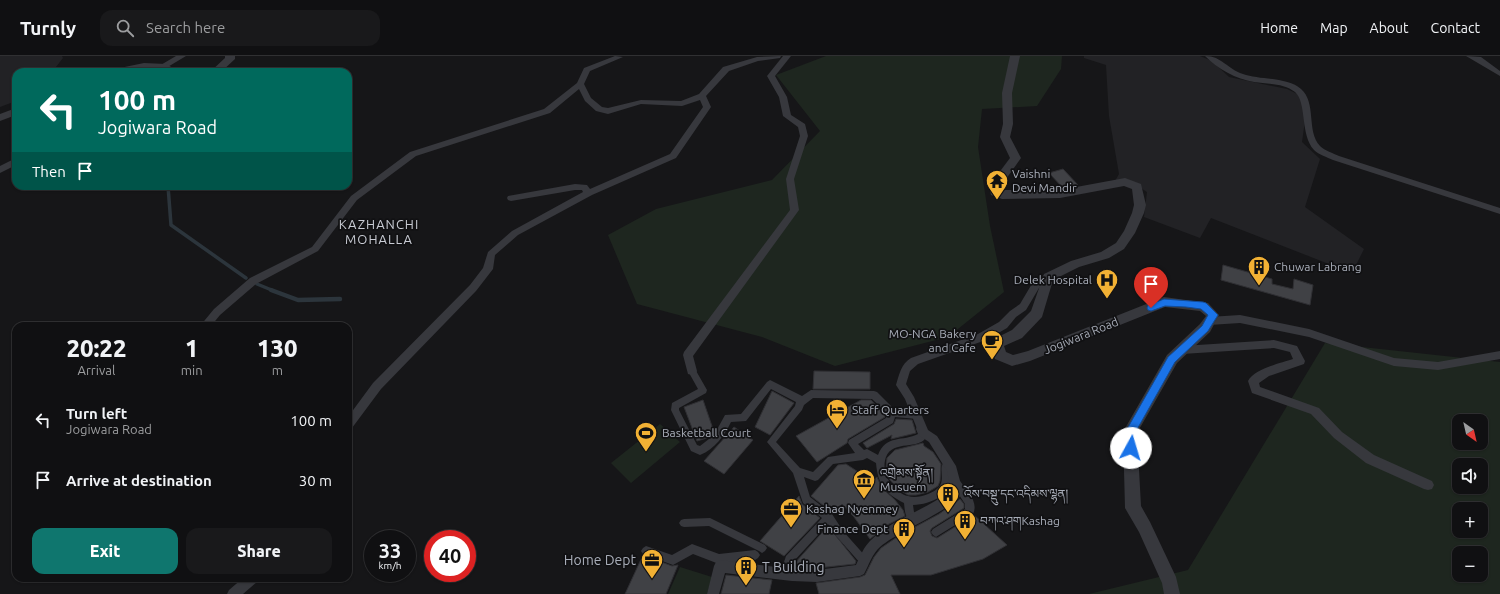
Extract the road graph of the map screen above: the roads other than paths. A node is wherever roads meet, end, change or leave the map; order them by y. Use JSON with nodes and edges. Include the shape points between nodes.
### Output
{"nodes":[{"id":1,"x":182,"y":56,"type":"edge"},
{"id":2,"x":230,"y":56,"type":"edge"},
{"id":3,"x":777,"y":56,"type":"edge"},
{"id":4,"x":787,"y":56,"type":"edge"},
{"id":5,"x":1015,"y":56,"type":"edge"},
{"id":6,"x":1209,"y":56,"type":"edge"},
{"id":7,"x":1470,"y":56,"type":"edge"},
{"id":8,"x":619,"y":57,"type":"dead end"},
{"id":9,"x":163,"y":66,"type":"junction"},
{"id":10,"x":134,"y":68,"type":"edge"},
{"id":11,"x":167,"y":68,"type":"edge"},
{"id":12,"x":220,"y":68,"type":"edge"},
{"id":13,"x":1500,"y":74,"type":"edge"},
{"id":14,"x":580,"y":84,"type":"junction"},
{"id":15,"x":702,"y":96,"type":"junction"},
{"id":16,"x":12,"y":114,"type":"edge"},
{"id":17,"x":0,"y":118,"type":"edge"},
{"id":18,"x":12,"y":163,"type":"edge"},
{"id":19,"x":0,"y":170,"type":"edge"},
{"id":20,"x":589,"y":193,"type":"junction"},
{"id":21,"x":511,"y":198,"type":"dead end"},
{"id":22,"x":1500,"y":211,"type":"edge"},
{"id":23,"x":1048,"y":276,"type":"junction"},
{"id":24,"x":1209,"y":321,"type":"junction"},
{"id":25,"x":208,"y":322,"type":"edge"},
{"id":26,"x":1182,"y":350,"type":"junction"},
{"id":27,"x":1500,"y":355,"type":"edge"},
{"id":28,"x":692,"y":371,"type":"joint"},
{"id":29,"x":803,"y":401,"type":"junction"},
{"id":30,"x":890,"y":412,"type":"junction"},
{"id":31,"x":915,"y":415,"type":"junction"},
{"id":32,"x":352,"y":420,"type":"edge"},
{"id":33,"x":863,"y":456,"type":"junction"},
{"id":34,"x":941,"y":457,"type":"dead end"},
{"id":35,"x":880,"y":461,"type":"junction"},
{"id":36,"x":797,"y":471,"type":"junction"},
{"id":37,"x":954,"y":481,"type":"junction"},
{"id":38,"x":1428,"y":485,"type":"dead end"},
{"id":39,"x":908,"y":501,"type":"junction"},
{"id":40,"x":829,"y":517,"type":"junction"},
{"id":41,"x":914,"y":519,"type":"junction"},
{"id":42,"x":684,"y":523,"type":"dead end"},
{"id":43,"x":936,"y":532,"type":"dead end"},
{"id":44,"x":762,"y":548,"type":"dead end"},
{"id":45,"x":646,"y":551,"type":"dead end"},
{"id":46,"x":755,"y":555,"type":"dead end"},
{"id":47,"x":864,"y":561,"type":"junction"},
{"id":48,"x":788,"y":565,"type":"dead end"},
{"id":49,"x":248,"y":582,"type":"edge"},
{"id":50,"x":233,"y":594,"type":"edge"},
{"id":51,"x":714,"y":594,"type":"edge"},
{"id":52,"x":1172,"y":594,"type":"edge"}],
"edges":[{"from":1,"to":9,"type":"street"},
{"from":2,"to":12,"type":"street"},
{"from":3,"to":15,"type":"street","via":[[757,59],[726,69]]},
{"from":4,"to":28,"type":"street","via":[[771,76],[783,97],[787,116],[802,126],[804,136],[790,179],[795,210],[688,355]]},
{"from":5,"to":23,"type":"street","via":[[1007,94],[1008,124],[1005,137],[1016,158],[995,186],[995,192],[1002,195],[1060,194],[1125,182],[1137,188],[1140,205],[1129,233],[1120,246],[1105,255]]},
{"from":6,"to":22,"type":"street","via":[[1237,75],[1289,85],[1300,92],[1311,141],[1318,149],[1336,158]]},
{"from":7,"to":13,"type":"street"},
{"from":8,"to":14,"type":"street","via":[[587,70]]},
{"from":9,"to":10,"type":"street"},
{"from":9,"to":11,"type":"street"},
{"from":14,"to":15,"type":"street","via":[[588,99],[599,109],[608,111],[641,102],[682,104]]},
{"from":14,"to":25,"type":"street","via":[[547,110],[413,154],[354,198],[315,249],[253,281]]},
{"from":15,"to":20,"type":"street","via":[[707,107],[673,156]]},
{"from":16,"to":17,"type":"street"},
{"from":18,"to":19,"type":"street"},
{"from":20,"to":21,"type":"street","via":[[584,187],[575,187]]},
{"from":20,"to":32,"type":"street","via":[[515,233],[491,254],[488,269],[473,288],[377,386]]},
{"from":23,"to":24,"type":"street","name":"Jogiwara Road","via":[[1037,313],[1017,334],[997,344],[1000,355],[1012,361],[1030,356],[1164,302],[1203,306],[1213,315]]},
{"from":23,"to":31,"type":"street","via":[[1036,285],[1023,307],[1003,325],[982,337],[917,359],[905,369],[901,385],[910,397]]},
{"from":24,"to":26,"type":"street"},
{"from":24,"to":27,"type":"street","via":[[1240,319],[1309,333],[1394,362],[1438,366]]},
{"from":26,"to":38,"type":"street","via":[[1274,344],[1293,349],[1300,361],[1265,372],[1253,381],[1256,390],[1315,412],[1338,435],[1370,459]]},
{"from":26,"to":52,"type":"street","via":[[1172,359],[1130,432],[1133,508],[1145,527]]},
{"from":28,"to":29,"type":"street","via":[[703,390],[675,406],[675,410],[694,448],[700,451],[722,433],[728,418],[743,418],[770,384]]},
{"from":29,"to":30,"type":"street","via":[[811,394],[874,395]]},
{"from":29,"to":36,"type":"street","via":[[771,442]]},
{"from":30,"to":31,"type":"street"},
{"from":30,"to":33,"type":"street","via":[[890,420],[852,443]]},
{"from":31,"to":35,"type":"street","via":[[923,436],[918,440],[900,441],[890,445]]},
{"from":31,"to":37,"type":"street","via":[[924,433],[933,439],[951,467]]},
{"from":33,"to":35,"type":"street","via":[[867,453]]},
{"from":33,"to":36,"type":"street","via":[[831,460],[815,477]]},
{"from":34,"to":39,"type":"street","via":[[947,471],[946,485],[941,492],[922,501]]},
{"from":35,"to":39,"type":"street","via":[[882,478],[893,493]]},
{"from":36,"to":40,"type":"street","via":[[806,500]]},
{"from":37,"to":41,"type":"street","via":[[957,492]]},
{"from":37,"to":43,"type":"street","via":[[970,503],[970,511]]},
{"from":39,"to":41,"type":"street","via":[[910,514]]},
{"from":40,"to":47,"type":"street"},
{"from":40,"to":48,"type":"street","via":[[788,559]]},
{"from":41,"to":47,"type":"street","via":[[875,544]]},
{"from":42,"to":44,"type":"street","via":[[710,522]]},
{"from":45,"to":46,"type":"street","via":[[673,560],[692,549],[719,559]]},
{"from":47,"to":51,"type":"street","via":[[860,570],[817,576],[720,566]]},
{"from":49,"to":50,"type":"street"}]}
